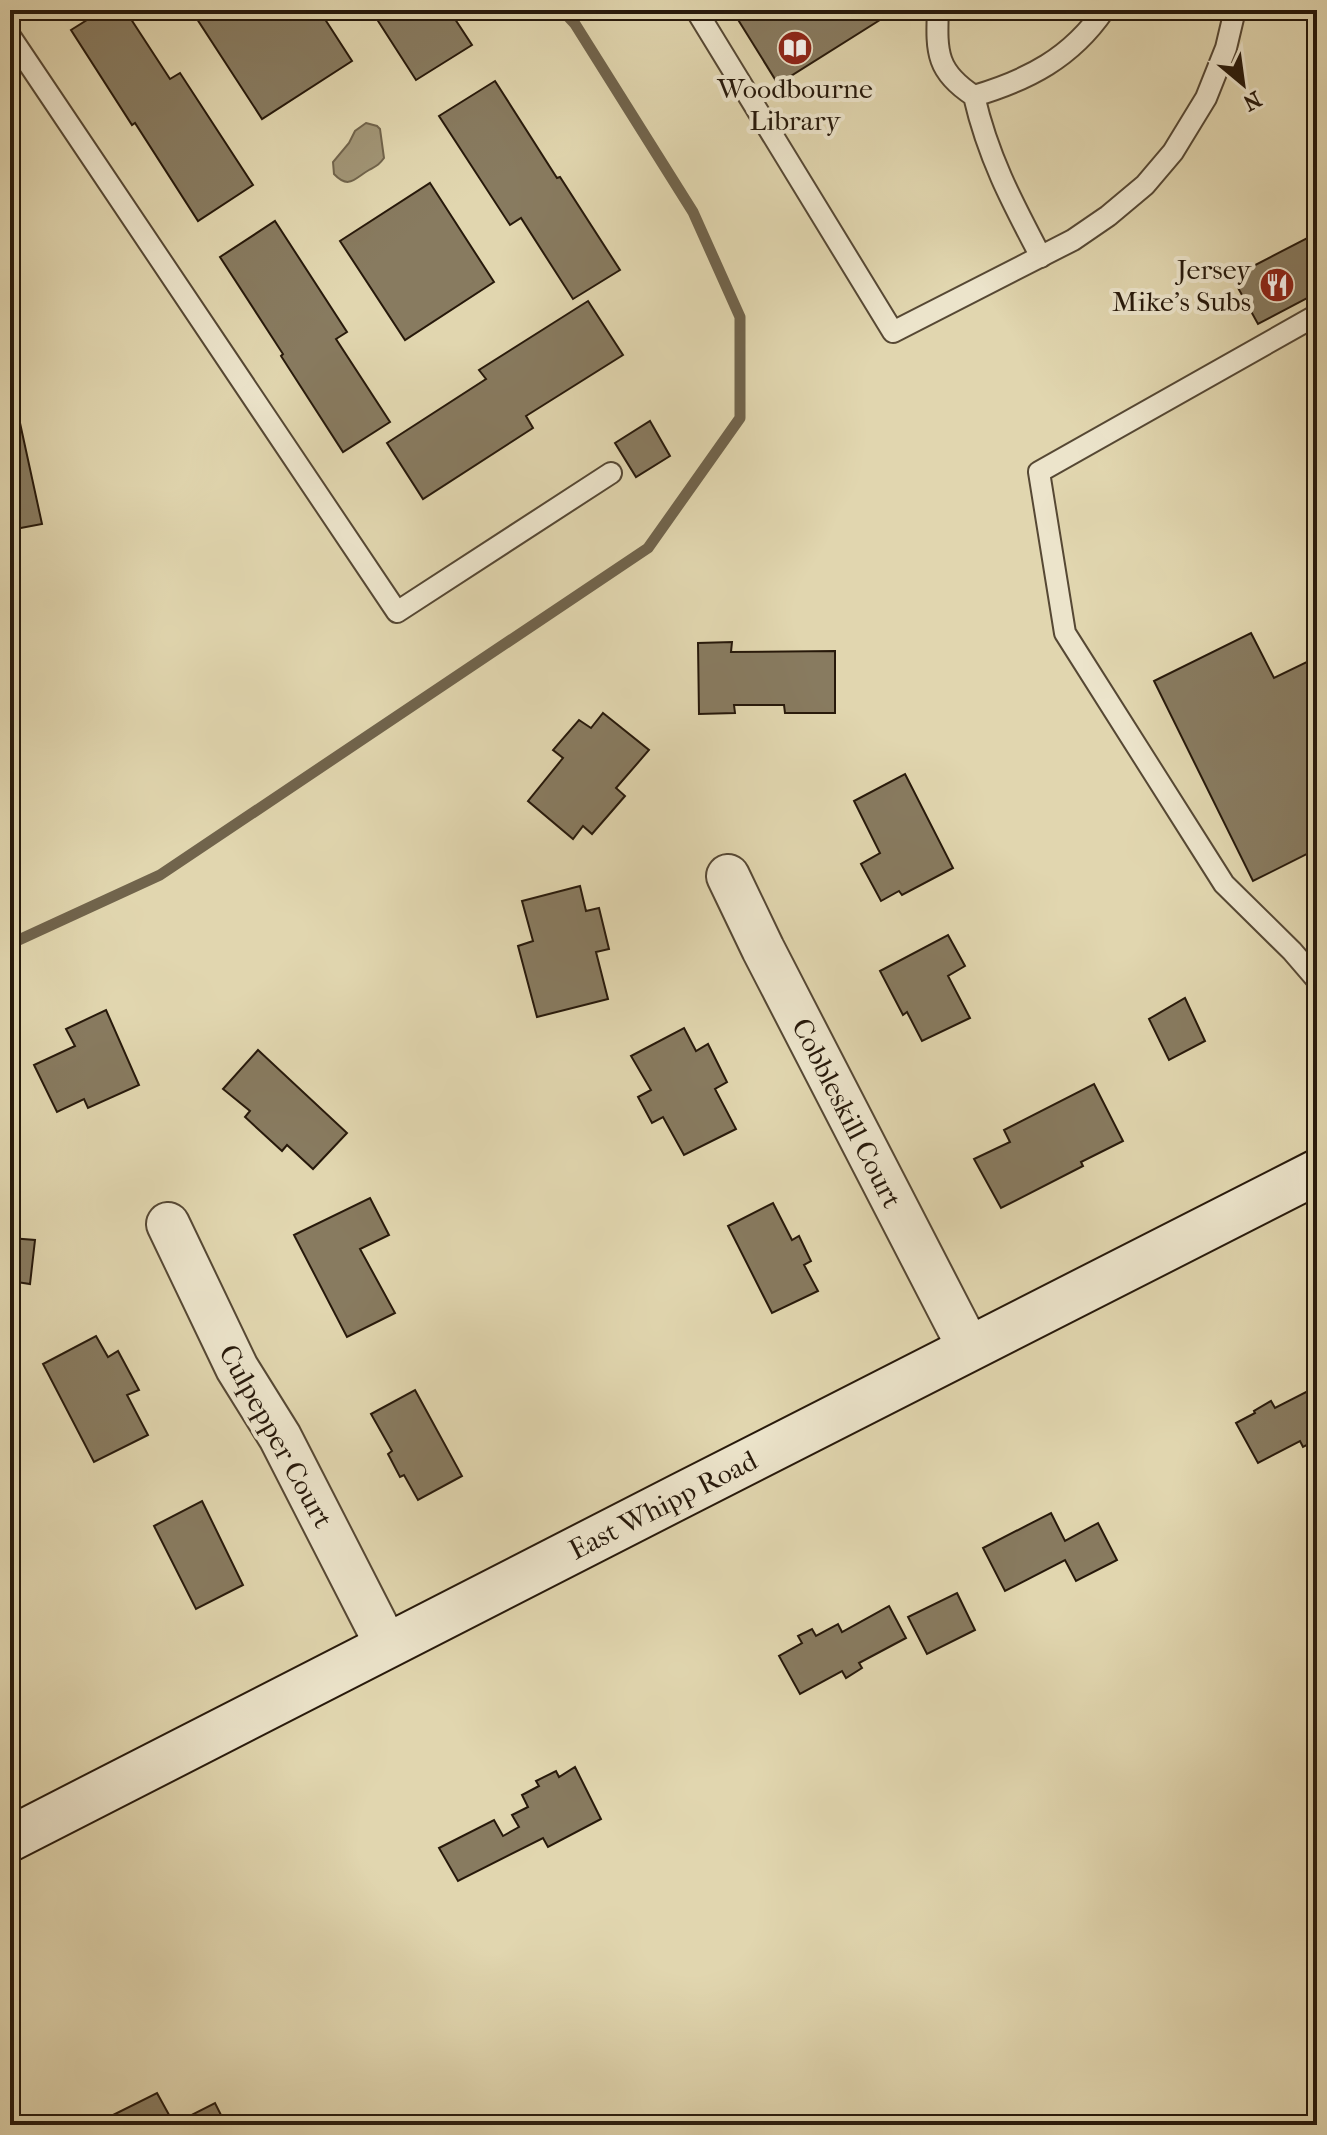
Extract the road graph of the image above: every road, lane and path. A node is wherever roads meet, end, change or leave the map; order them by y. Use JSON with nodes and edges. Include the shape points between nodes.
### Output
{"nodes":[{"id":1,"x":696,"y":10,"type":"edge"},
{"id":2,"x":938,"y":10,"type":"edge"},
{"id":3,"x":1104,"y":10,"type":"edge"},
{"id":4,"x":1235,"y":10,"type":"edge"},
{"id":5,"x":10,"y":36,"type":"edge"},
{"id":6,"x":974,"y":96,"type":"junction"},
{"id":7,"x":1041,"y":257,"type":"junction"},
{"id":8,"x":1317,"y":315,"type":"edge"},
{"id":9,"x":611,"y":473,"type":"dead end"},
{"id":10,"x":728,"y":876,"type":"dead end"},
{"id":11,"x":1317,"y":980,"type":"edge"},
{"id":12,"x":1317,"y":1172,"type":"edge"},
{"id":13,"x":168,"y":1224,"type":"dead end"},
{"id":14,"x":969,"y":1348,"type":"junction"},
{"id":15,"x":387,"y":1646,"type":"junction"},
{"id":16,"x":10,"y":1839,"type":"edge"}],
"edges":[{"from":1,"to":7,"type":"lane","via":[[893,332]]},
{"from":2,"to":6,"type":"lane","via":[[944,69]]},
{"from":3,"to":6,"type":"lane","via":[[1093,27],[1042,69]]},
{"from":4,"to":7,"type":"lane","via":[[1206,98],[1173,152],[1108,216]]},
{"from":5,"to":9,"type":"lane","via":[[397,612]]},
{"from":6,"to":7,"type":"lane","via":[[995,166]]},
{"from":8,"to":11,"type":"lane","via":[[1039,472],[1065,633],[1224,884]]},
{"from":10,"to":14,"type":"street","name":"Cobbleskill Court"},
{"from":12,"to":14,"type":"main road","name":"East Whipp Road"},
{"from":13,"to":15,"type":"street","name":"Culpepper Court","via":[[237,1368],[280,1437]]},
{"from":14,"to":15,"type":"main road","name":"East Whipp Road"},
{"from":15,"to":16,"type":"main road","name":"East Whipp Road"}]}
